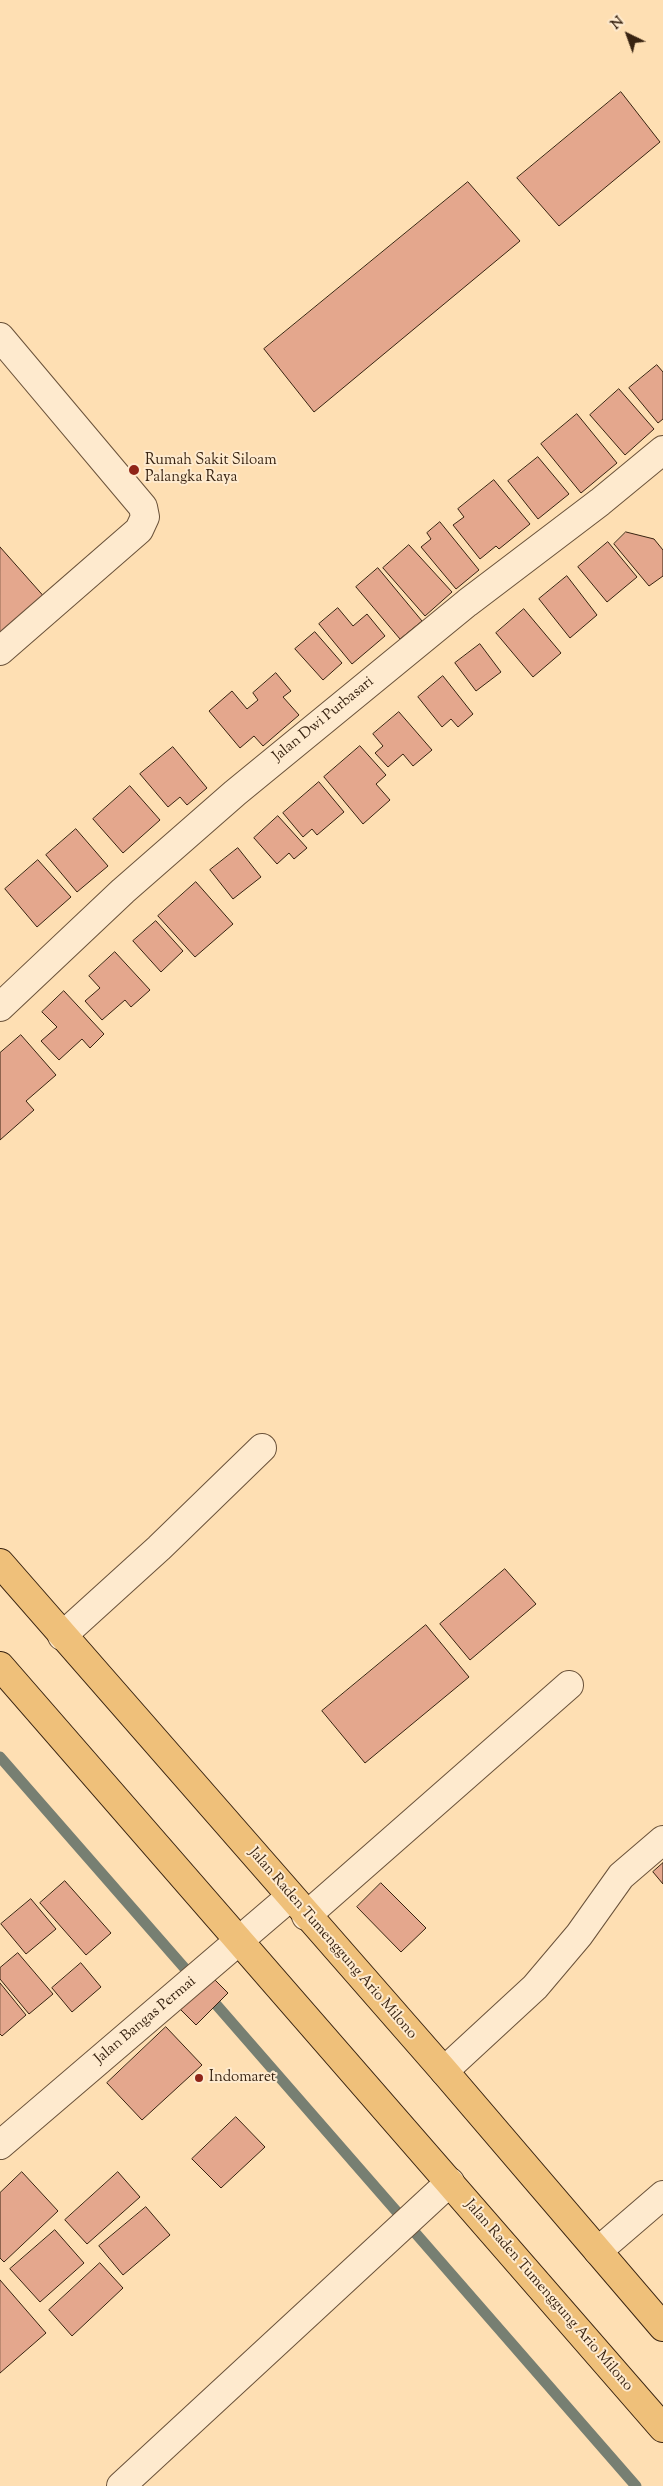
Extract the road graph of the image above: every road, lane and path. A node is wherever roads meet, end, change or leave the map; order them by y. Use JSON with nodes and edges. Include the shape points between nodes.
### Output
{"nodes":[{"id":1,"x":0,"y":337,"type":"edge"},
{"id":2,"x":663,"y":450,"type":"edge"},
{"id":3,"x":0,"y":651,"type":"edge"},
{"id":4,"x":0,"y":1007,"type":"edge"},
{"id":5,"x":262,"y":1448,"type":"dead end"},
{"id":6,"x":0,"y":1563,"type":"edge"},
{"id":7,"x":62,"y":1636,"type":"junction"},
{"id":8,"x":0,"y":1666,"type":"edge"},
{"id":9,"x":569,"y":1686,"type":"dead end"},
{"id":10,"x":663,"y":1840,"type":"edge"},
{"id":11,"x":298,"y":1906,"type":"junction"},
{"id":12,"x":240,"y":1941,"type":"junction"},
{"id":13,"x":444,"y":2071,"type":"junction"},
{"id":14,"x":0,"y":2145,"type":"edge"},
{"id":15,"x":450,"y":2182,"type":"junction"},
{"id":16,"x":663,"y":2195,"type":"edge"},
{"id":17,"x":598,"y":2251,"type":"junction"},
{"id":18,"x":663,"y":2327,"type":"edge"},
{"id":19,"x":663,"y":2428,"type":"edge"},
{"id":20,"x":121,"y":2486,"type":"edge"}],
"edges":[{"from":1,"to":3,"type":"street","via":[[143,507],[144,517],[139,530]]},
{"from":2,"to":4,"type":"street","name":"Jalan Dwi Purbasari","via":[[467,603],[235,793],[123,891]]},
{"from":5,"to":7,"type":"street"},
{"from":6,"to":7,"type":"highway","name":"Jalan Raden Tumenggung Ario Milono"},
{"from":7,"to":11,"type":"highway","name":"Jalan Raden Tumenggung Ario Milono"},
{"from":8,"to":12,"type":"highway","name":"Jalan Raden Tumenggung Ario Milono"},
{"from":9,"to":11,"type":"street","name":"Jalan Bangas Permai"},
{"from":10,"to":13,"type":"street","via":[[621,1876],[579,1935],[535,1987]]},
{"from":11,"to":12,"type":"street","name":"Jalan Bangas Permai"},
{"from":11,"to":13,"type":"highway","name":"Jalan Raden Tumenggung Ario Milono"},
{"from":12,"to":14,"type":"street","name":"Jalan Bangas Permai"},
{"from":12,"to":15,"type":"highway","name":"Jalan Raden Tumenggung Ario Milono"},
{"from":13,"to":17,"type":"highway","name":"Jalan Raden Tumenggung Ario Milono"},
{"from":15,"to":19,"type":"highway","name":"Jalan Raden Tumenggung Ario Milono"},
{"from":15,"to":20,"type":"street"},
{"from":16,"to":17,"type":"street"},
{"from":17,"to":18,"type":"highway","name":"Jalan Raden Tumenggung Ario Milono"}]}
